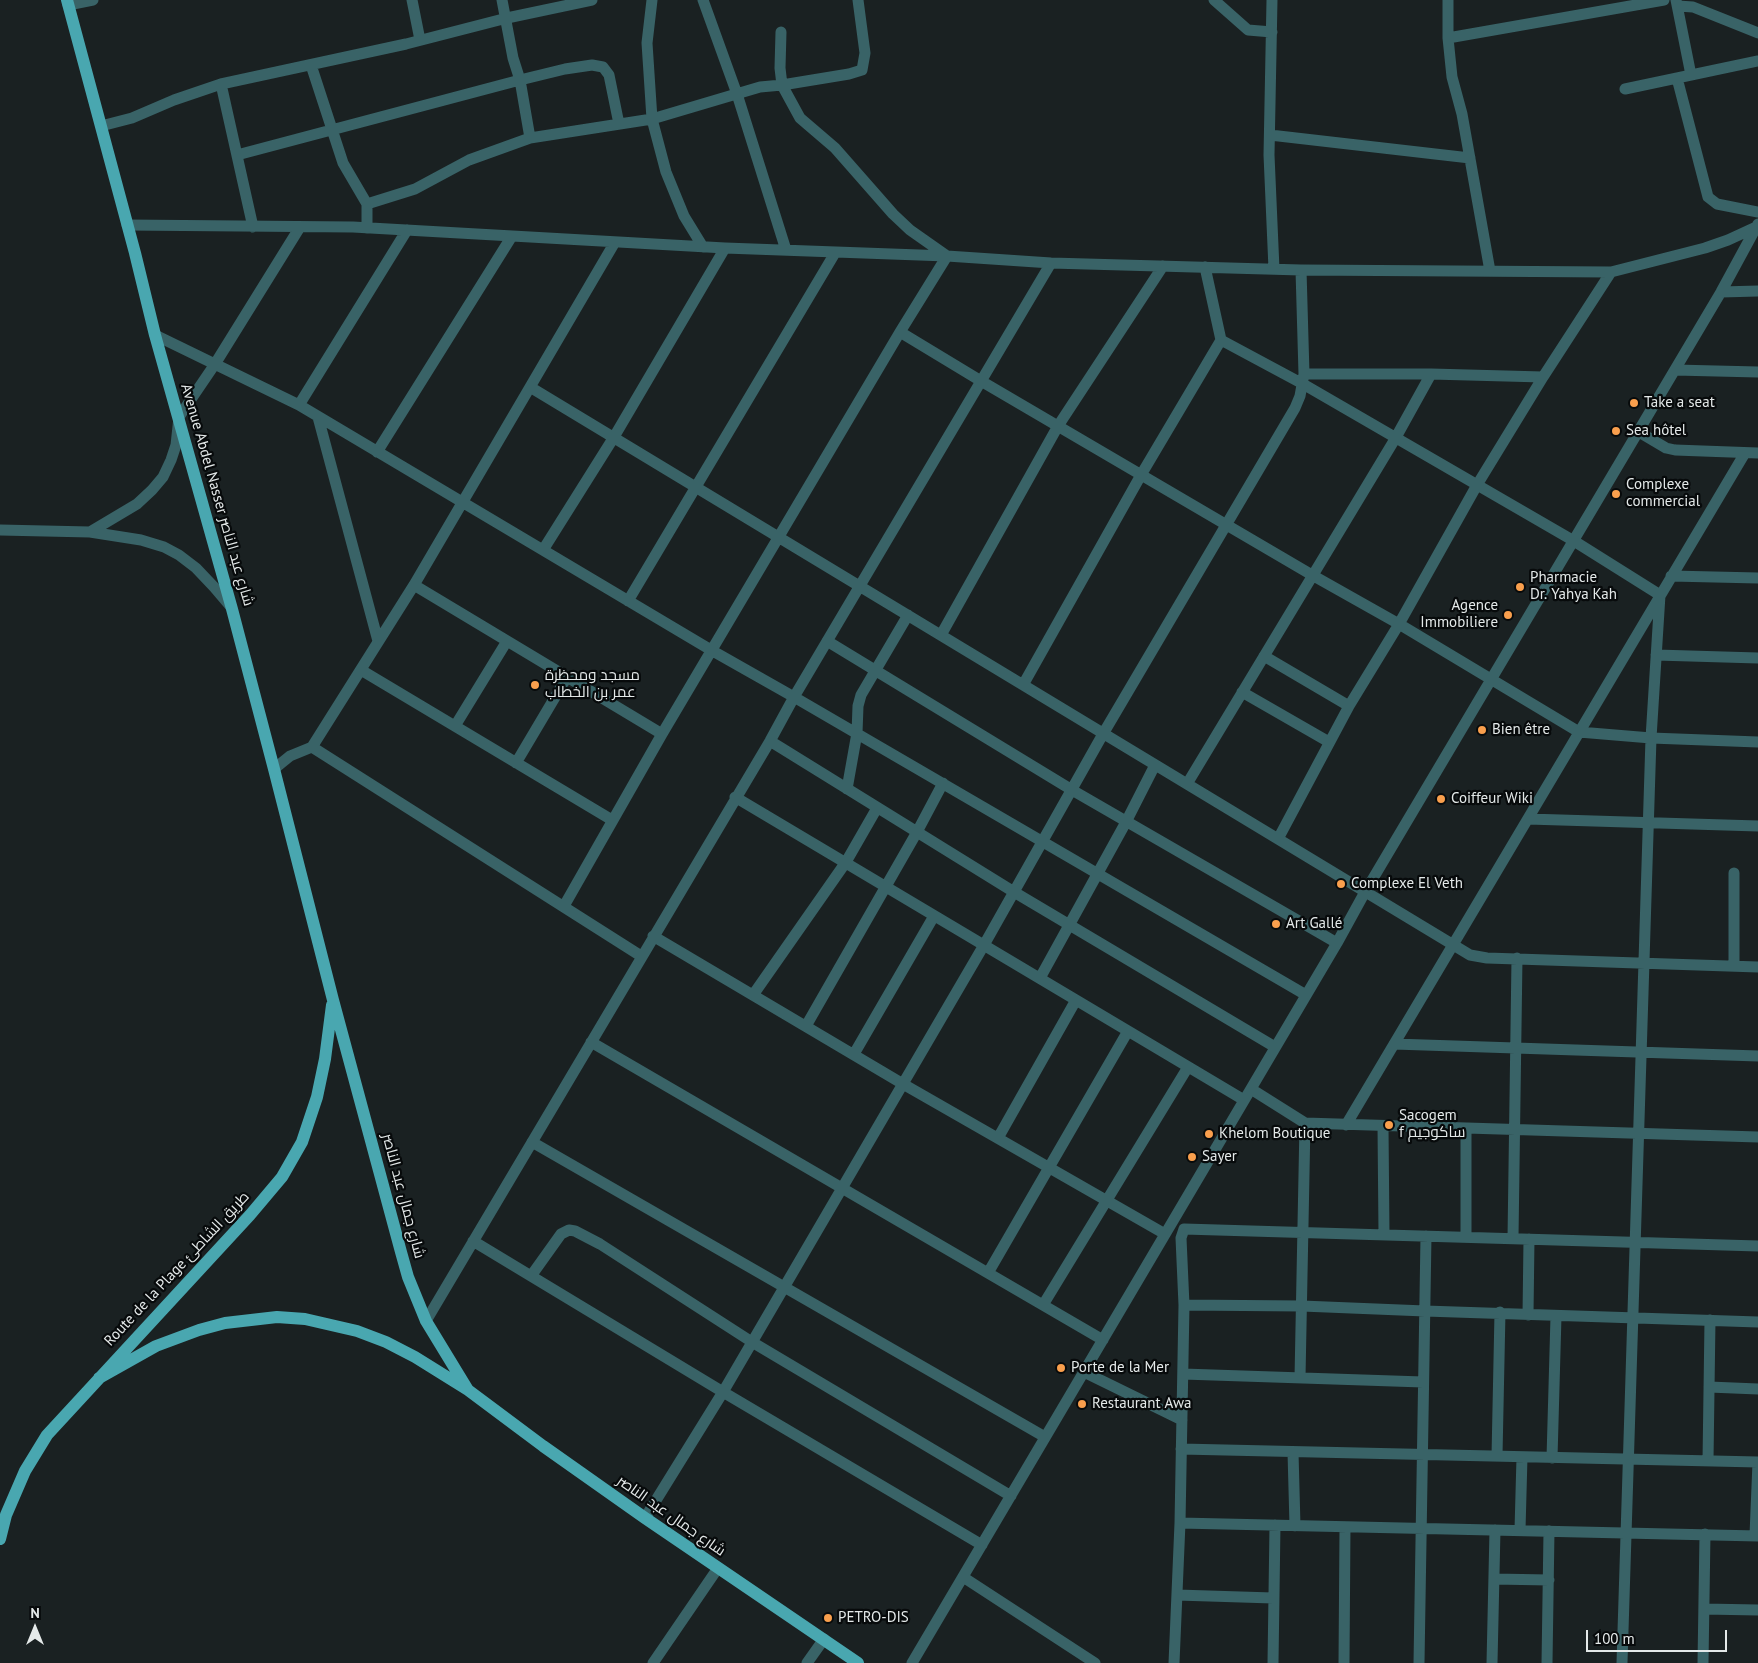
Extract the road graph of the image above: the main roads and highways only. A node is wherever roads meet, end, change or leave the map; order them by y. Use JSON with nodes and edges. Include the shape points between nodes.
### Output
{"nodes":[{"id":1,"x":68,"y":2,"type":"edge"},
{"id":2,"x":332,"y":1000,"type":"junction"},
{"id":3,"x":99,"y":1378,"type":"junction"},
{"id":4,"x":468,"y":1390,"type":"junction"},
{"id":5,"x":0,"y":1539,"type":"edge"},
{"id":6,"x":858,"y":1663,"type":"edge"}],
"edges":[{"from":1,"to":2,"type":"main road","name":"Avenue Abdel Nasser شارع عبد الناصر","via":[[155,335],[232,609]]},
{"from":2,"to":3,"type":"main road","name":"Route de la Plage طريق الشاطئ","via":[[317,1097],[302,1142],[282,1176]]},
{"from":2,"to":4,"type":"main road","name":"شارع جمال عبد الناصر","via":[[408,1277],[426,1321]]},
{"from":3,"to":4,"type":"main road","name":"شارع جمال عبد الناصر","via":[[156,1346],[199,1330],[249,1320],[305,1318],[357,1330],[386,1342],[415,1356]]},
{"from":3,"to":5,"type":"main road","name":"Route de la Plage طريق الشاطئ","via":[[47,1435],[25,1470],[6,1515]]},
{"from":4,"to":6,"type":"main road","name":"شارع جمال عبد الناصر","via":[[646,1518]]}]}
